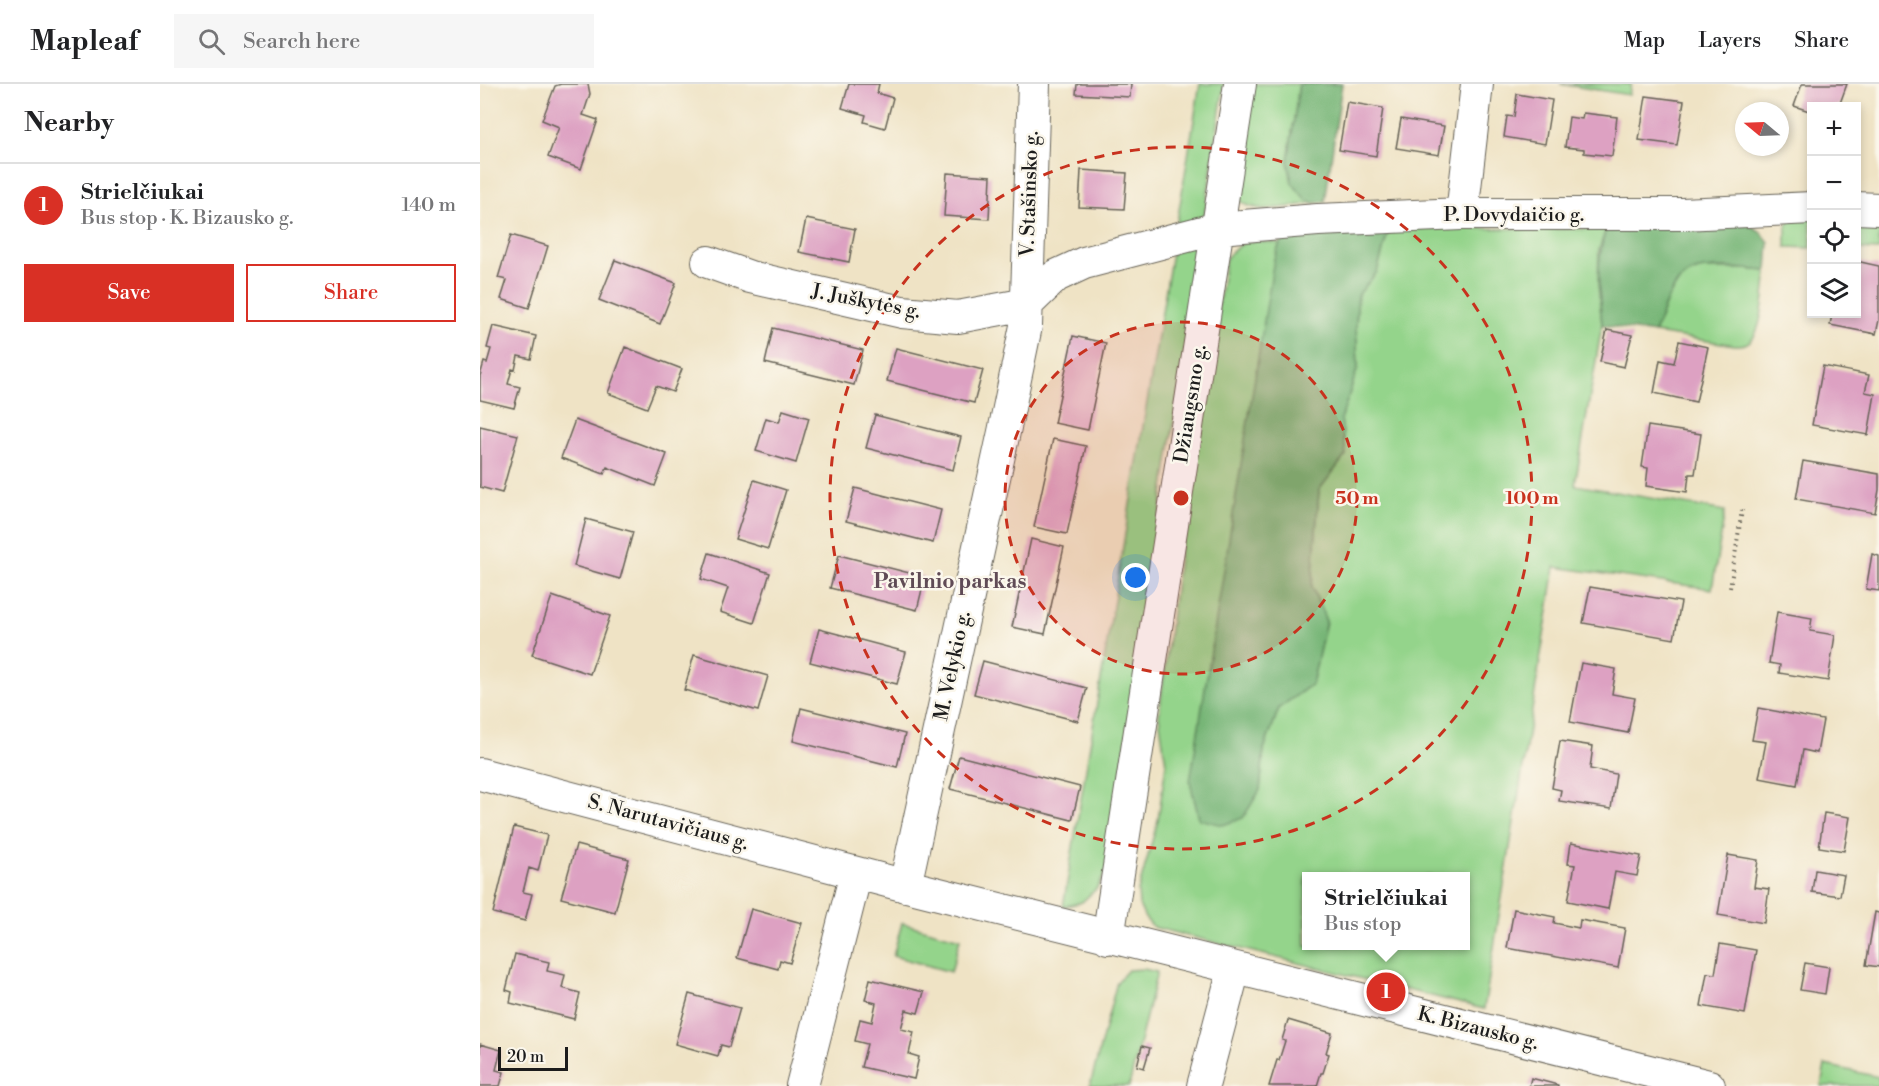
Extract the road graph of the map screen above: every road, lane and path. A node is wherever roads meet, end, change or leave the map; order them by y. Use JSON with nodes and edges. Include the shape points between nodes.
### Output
{"nodes":[{"id":1,"x":1034,"y":84,"type":"edge"},
{"id":2,"x":1240,"y":84,"type":"edge"},
{"id":3,"x":1477,"y":84,"type":"edge"},
{"id":4,"x":1807,"y":208,"type":"edge"},
{"id":5,"x":1861,"y":208,"type":"edge"},
{"id":6,"x":1879,"y":209,"type":"edge"},
{"id":7,"x":1462,"y":214,"type":"junction"},
{"id":8,"x":1218,"y":228,"type":"junction"},
{"id":9,"x":708,"y":262,"type":"dead end"},
{"id":10,"x":1027,"y":304,"type":"junction"},
{"id":11,"x":1742,"y":510,"type":"dead end"},
{"id":12,"x":1730,"y":588,"type":"dead end"},
{"id":13,"x":480,"y":775,"type":"edge"},
{"id":14,"x":856,"y":873,"type":"junction"},
{"id":15,"x":905,"y":886,"type":"junction"},
{"id":16,"x":1108,"y":938,"type":"junction"},
{"id":17,"x":1234,"y":969,"type":"junction"},
{"id":18,"x":802,"y":1086,"type":"edge"},
{"id":19,"x":1203,"y":1086,"type":"edge"},
{"id":20,"x":1709,"y":1086,"type":"edge"}],
"edges":[{"from":1,"to":10,"type":"street","name":"V. Stašinsko g."},
{"from":2,"to":8,"type":"street","name":"Džiaugsmo g."},
{"from":3,"to":7,"type":"street"},
{"from":4,"to":7,"type":"street","name":"P. Dovydaičio g.","via":[[1682,214]]},
{"from":5,"to":6,"type":"street"},
{"from":7,"to":8,"type":"street","name":"P. Dovydaičio g."},
{"from":8,"to":10,"type":"street","name":"P. Dovydaičio g.","via":[[1084,262],[1056,276]]},
{"from":8,"to":16,"type":"street","name":"Džiaugsmo g."},
{"from":9,"to":10,"type":"street","name":"J. Juškytės g.","via":[[750,277],[902,312],[958,317]]},
{"from":10,"to":15,"type":"street","name":"M. Velykio g.","via":[[1004,432]]},
{"from":11,"to":12,"type":"path"},
{"from":13,"to":14,"type":"street","name":"S. Narutavičiaus g."},
{"from":14,"to":15,"type":"street","name":"S. Narutavičiaus g."},
{"from":14,"to":18,"type":"street"},
{"from":15,"to":16,"type":"street","name":"S. Narutavičiaus g."},
{"from":16,"to":17,"type":"street","name":"K. Bizausko g."},
{"from":17,"to":19,"type":"street"},
{"from":17,"to":20,"type":"street","name":"K. Bizausko g."}]}
